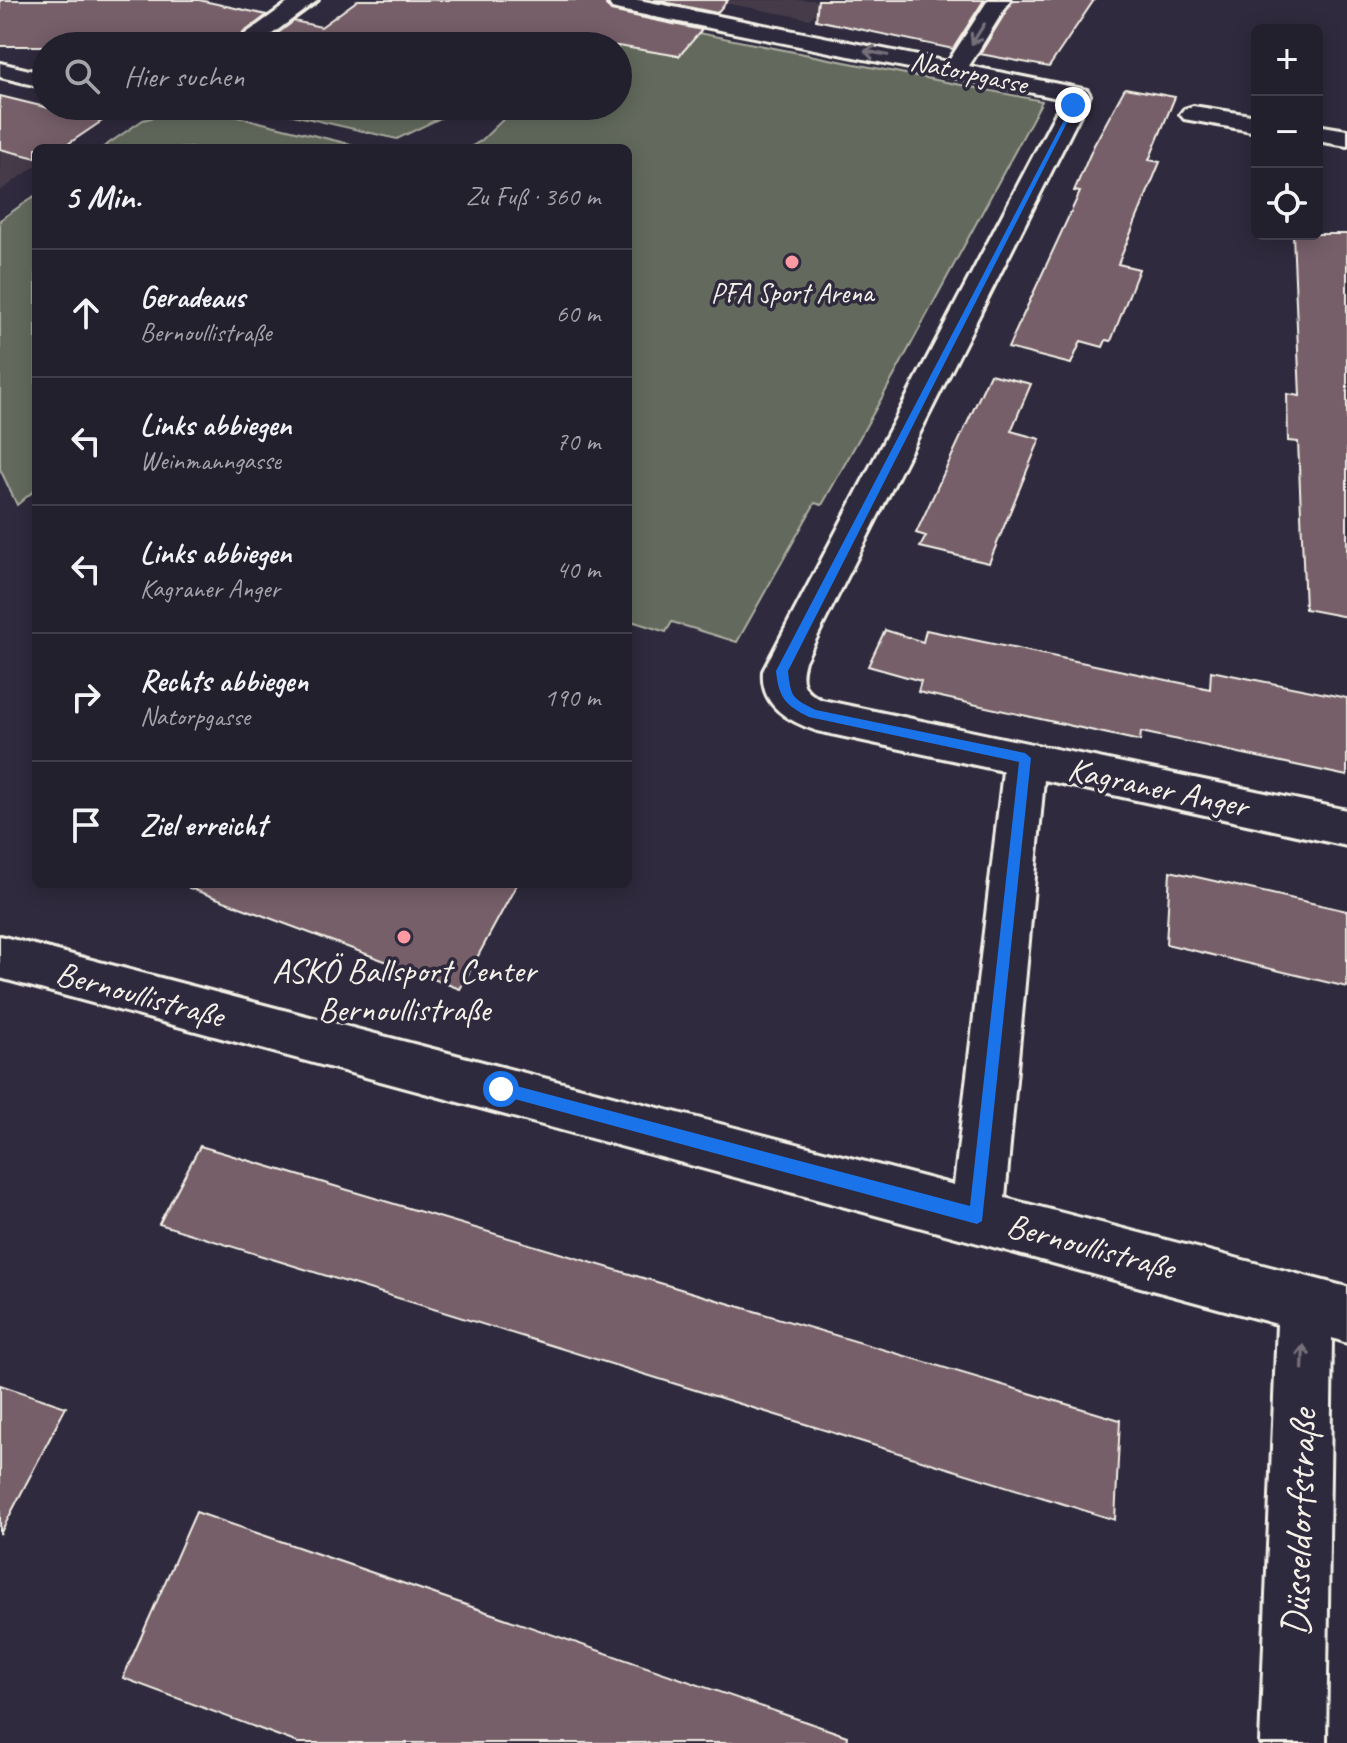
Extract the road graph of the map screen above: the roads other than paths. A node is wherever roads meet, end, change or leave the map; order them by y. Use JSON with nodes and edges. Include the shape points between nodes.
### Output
{"nodes":[{"id":1,"x":307,"y":0,"type":"edge"},
{"id":2,"x":999,"y":0,"type":"edge"},
{"id":3,"x":622,"y":2,"type":"edge"},
{"id":4,"x":261,"y":32,"type":"edge"},
{"id":5,"x":956,"y":68,"type":"junction"},
{"id":6,"x":0,"y":70,"type":"edge"},
{"id":7,"x":32,"y":78,"type":"edge"},
{"id":8,"x":1193,"y":114,"type":"dead end"},
{"id":9,"x":1251,"y":123,"type":"edge"},
{"id":10,"x":1323,"y":134,"type":"edge"},
{"id":11,"x":1347,"y":138,"type":"edge"},
{"id":12,"x":790,"y":652,"type":"joint"},
{"id":13,"x":1025,"y":758,"type":"junction"},
{"id":14,"x":1347,"y":828,"type":"edge"},
{"id":15,"x":0,"y":957,"type":"edge"},
{"id":16,"x":977,"y":1216,"type":"junction"},
{"id":17,"x":1326,"y":1309,"type":"edge"},
{"id":18,"x":1293,"y":1743,"type":"edge"}],
"edges":[{"from":1,"to":4,"type":"street"},
{"from":2,"to":5,"type":"street","one_way":true},
{"from":5,"to":3,"type":"street","name":"Natorpgasse","one_way":true},
{"from":5,"to":12,"type":"street","name":"Natorpgasse","via":[[1078,95]]},
{"from":6,"to":7,"type":"street"},
{"from":8,"to":9,"type":"street"},
{"from":10,"to":11,"type":"street"},
{"from":12,"to":13,"type":"street","name":"Kagraner Anger","via":[[781,682],[799,709]]},
{"from":13,"to":14,"type":"street","name":"Kagraner Anger"},
{"from":13,"to":16,"type":"street"},
{"from":15,"to":16,"type":"street","name":"Bernoullistraße"},
{"from":16,"to":17,"type":"street","name":"Bernoullistraße"},
{"from":18,"to":17,"type":"street","name":"Düsseldorfstraße","one_way":true}]}
